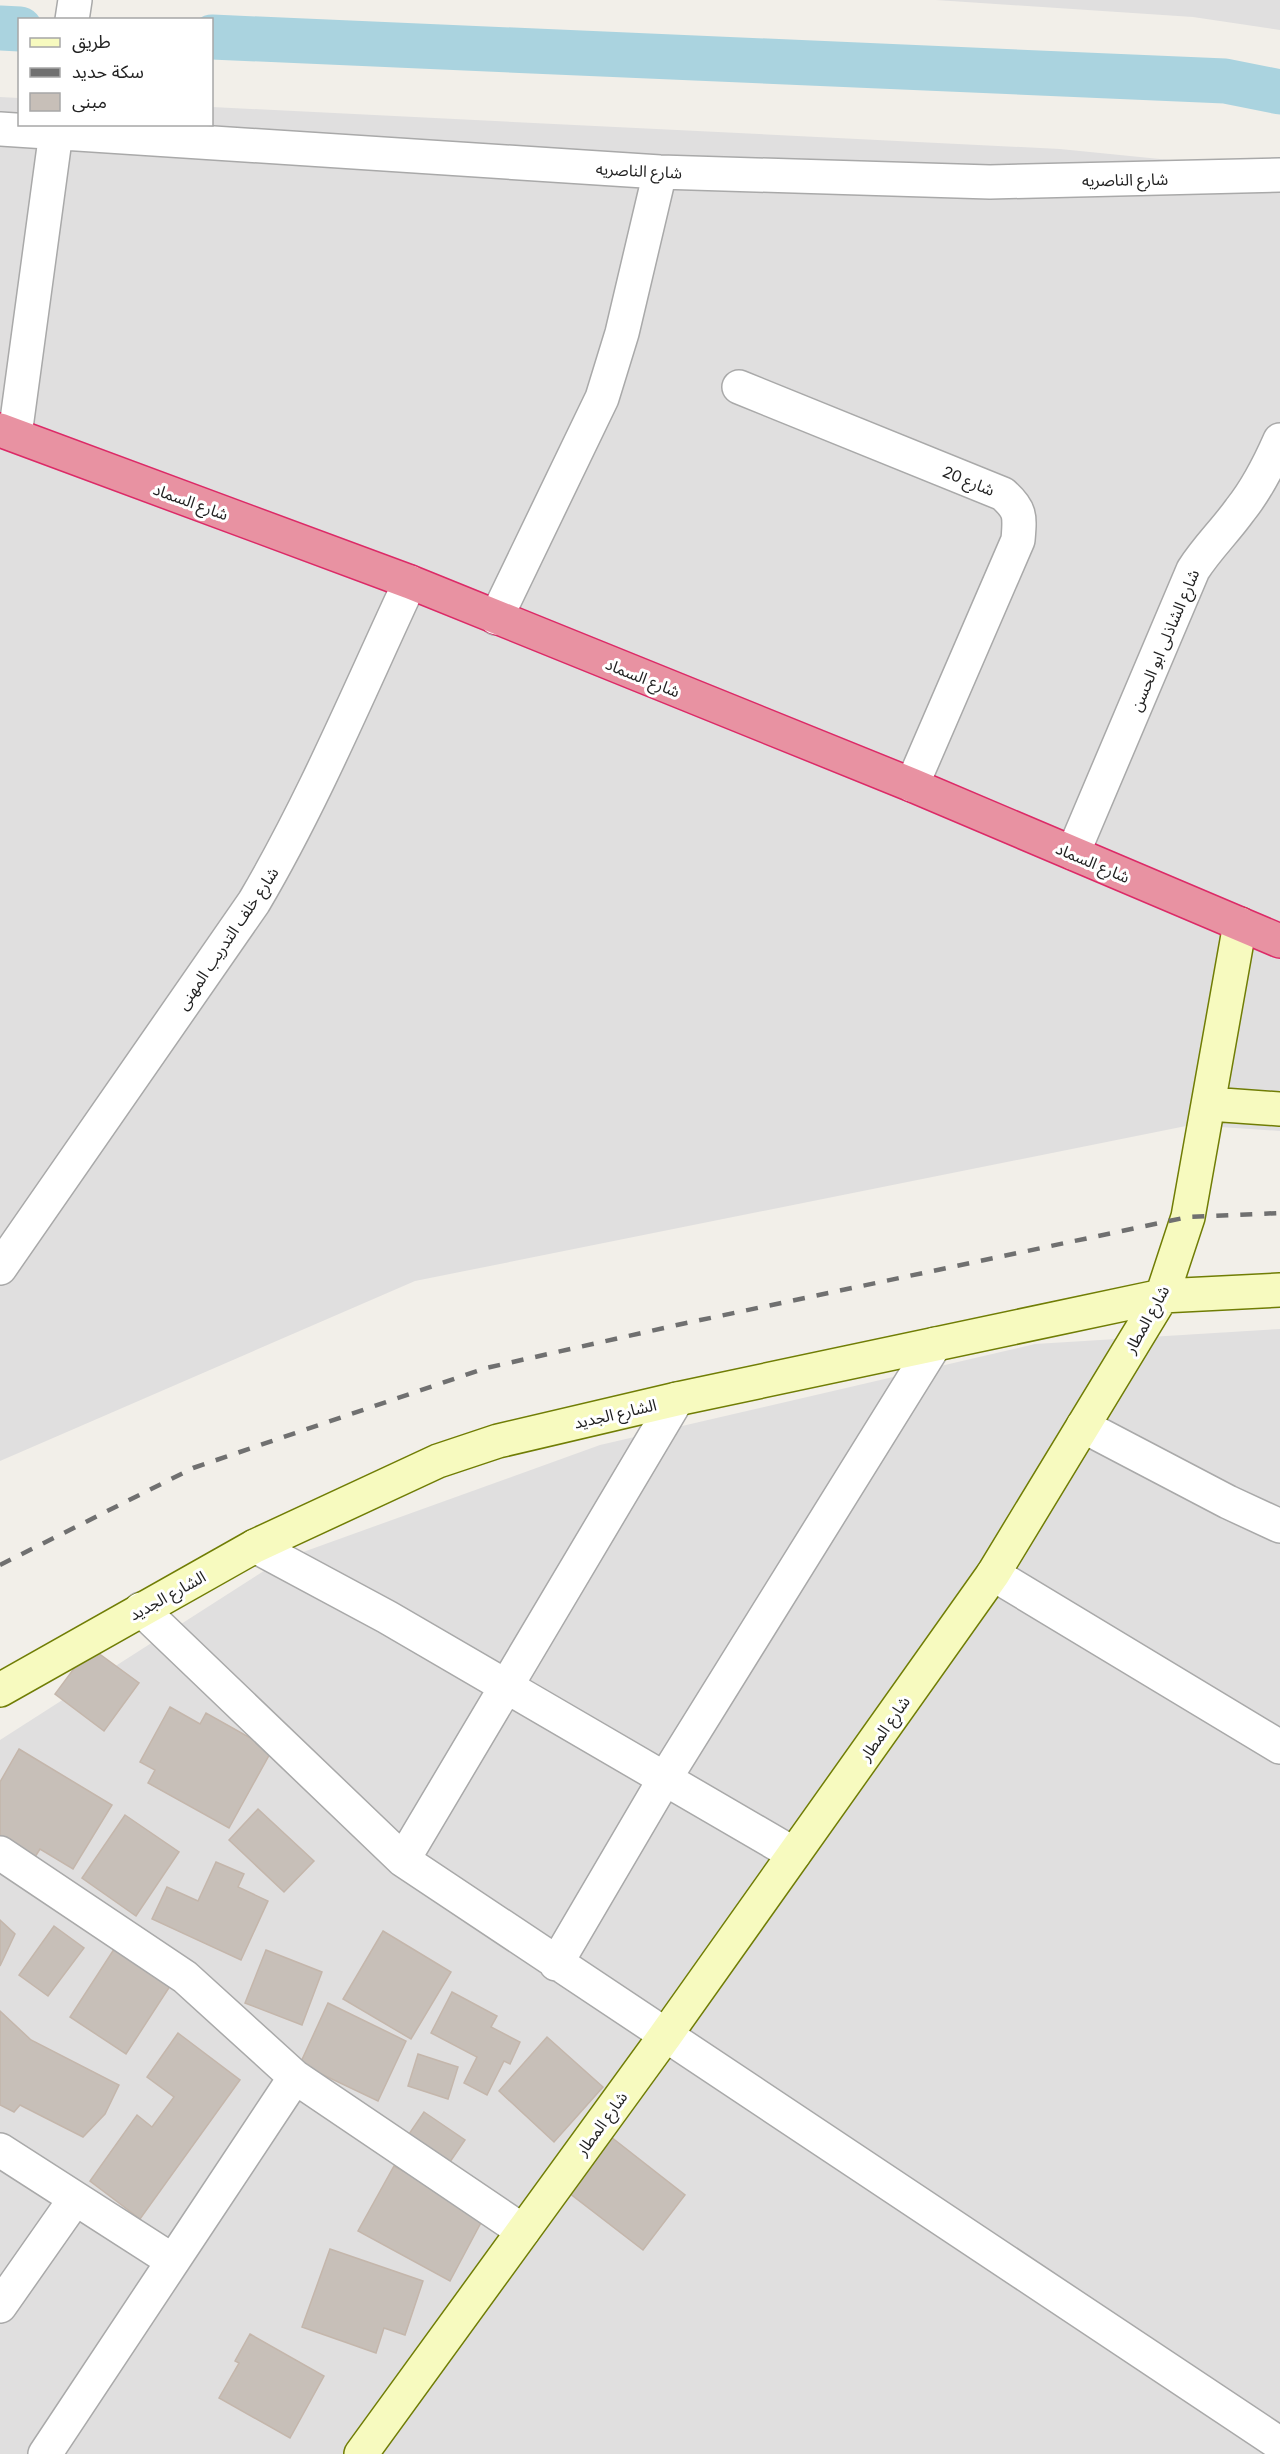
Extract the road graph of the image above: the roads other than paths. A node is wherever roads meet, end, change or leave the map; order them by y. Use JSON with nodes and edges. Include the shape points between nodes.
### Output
{"nodes":[{"id":1,"x":74,"y":0,"type":"edge"},
{"id":2,"x":72,"y":18,"type":"edge"},
{"id":3,"x":59,"y":128,"type":"edge"},
{"id":4,"x":0,"y":129,"type":"edge"},
{"id":5,"x":660,"y":172,"type":"junction"},
{"id":6,"x":1280,"y":175,"type":"edge"},
{"id":7,"x":740,"y":387,"type":"dead end"},
{"id":8,"x":8,"y":433,"type":"edge"},
{"id":9,"x":1280,"y":440,"type":"edge"},
{"id":10,"x":410,"y":582,"type":"junction"},
{"id":11,"x":496,"y":618,"type":"junction"},
{"id":12,"x":912,"y":785,"type":"junction"},
{"id":13,"x":1073,"y":853,"type":"junction"},
{"id":14,"x":1240,"y":924,"type":"junction"},
{"id":15,"x":1280,"y":941,"type":"edge"},
{"id":16,"x":1209,"y":1104,"type":"junction"},
{"id":17,"x":1280,"y":1109,"type":"edge"},
{"id":18,"x":0,"y":1268,"type":"edge"},
{"id":19,"x":1280,"y":1290,"type":"edge"},
{"id":20,"x":1162,"y":1296,"type":"junction"},
{"id":21,"x":935,"y":1344,"type":"junction"},
{"id":22,"x":677,"y":1399,"type":"junction"},
{"id":23,"x":1083,"y":1426,"type":"junction"},
{"id":24,"x":1280,"y":1526,"type":"edge"},
{"id":25,"x":255,"y":1546,"type":"junction"},
{"id":26,"x":993,"y":1574,"type":"junction"},
{"id":27,"x":141,"y":1609,"type":"junction"},
{"id":28,"x":507,"y":1686,"type":"junction"},
{"id":29,"x":0,"y":1690,"type":"edge"},
{"id":30,"x":1280,"y":1747,"type":"edge"},
{"id":31,"x":664,"y":1780,"type":"junction"},
{"id":32,"x":0,"y":1852,"type":"edge"},
{"id":33,"x":794,"y":1854,"type":"junction"},
{"id":34,"x":402,"y":1860,"type":"junction"},
{"id":35,"x":556,"y":1964,"type":"junction"},
{"id":36,"x":665,"y":2036,"type":"junction"},
{"id":37,"x":294,"y":2077,"type":"junction"},
{"id":38,"x":0,"y":2150,"type":"edge"},
{"id":39,"x":75,"y":2199,"type":"junction"},
{"id":40,"x":523,"y":2231,"type":"junction"},
{"id":41,"x":173,"y":2261,"type":"junction"},
{"id":42,"x":0,"y":2306,"type":"edge"},
{"id":43,"x":1280,"y":2443,"type":"edge"},
{"id":44,"x":45,"y":2454,"type":"edge"},
{"id":45,"x":361,"y":2454,"type":"edge"}],
"edges":[{"from":1,"to":2,"type":"street"},
{"from":3,"to":4,"type":"street","name":"شارع الناصريه"},
{"from":3,"to":5,"type":"street","name":"شارع الناصريه"},
{"from":3,"to":8,"type":"street"},
{"from":5,"to":6,"type":"street","name":"شارع الناصريه","via":[[990,182]]},
{"from":5,"to":11,"type":"street","via":[[622,333],[602,398]]},
{"from":7,"to":12,"type":"street","name":"شارع 20","via":[[1003,494],[1017,506],[1018,540]]},
{"from":8,"to":10,"type":"highway","name":"شارع السماد"},
{"from":9,"to":13,"type":"street","name":"شارع الشاذلى ابو الحسن","via":[[1267,470],[1241,510],[1193,570]]},
{"from":10,"to":11,"type":"highway","name":"شارع السماد"},
{"from":10,"to":18,"type":"street","name":"شارع خلف التدريب المهنى","via":[[304,810],[254,902]]},
{"from":11,"to":12,"type":"highway","name":"شارع السماد"},
{"from":12,"to":13,"type":"highway","name":"شارع السماد"},
{"from":13,"to":14,"type":"highway","name":"شارع السماد"},
{"from":14,"to":15,"type":"highway","name":"شارع السماد"},
{"from":14,"to":16,"type":"street","name":"شارع المطار"},
{"from":16,"to":17,"type":"street"},
{"from":16,"to":20,"type":"street","name":"شارع المطار","via":[[1188,1217]]},
{"from":19,"to":20,"type":"street","name":"الشارع الجديد"},
{"from":20,"to":21,"type":"street","name":"الشارع الجديد"},
{"from":20,"to":23,"type":"street","name":"شارع المطار"},
{"from":21,"to":22,"type":"street","name":"الشارع الجديد"},
{"from":21,"to":31,"type":"street"},
{"from":22,"to":25,"type":"street","name":"الشارع الجديد","via":[[498,1441],[438,1461]]},
{"from":22,"to":28,"type":"street"},
{"from":23,"to":24,"type":"street"},
{"from":23,"to":26,"type":"street","name":"شارع المطار"},
{"from":25,"to":27,"type":"street","name":"الشارع الجديد"},
{"from":25,"to":28,"type":"street"},
{"from":26,"to":30,"type":"street"},
{"from":26,"to":33,"type":"street","name":"شارع المطار"},
{"from":27,"to":29,"type":"street","name":"الشارع الجديد"},
{"from":27,"to":34,"type":"street"},
{"from":28,"to":31,"type":"street"},
{"from":28,"to":34,"type":"street"},
{"from":31,"to":33,"type":"street"},
{"from":31,"to":35,"type":"street"},
{"from":32,"to":37,"type":"street","via":[[185,1977]]},
{"from":33,"to":36,"type":"street","name":"شارع المطار"},
{"from":34,"to":35,"type":"street"},
{"from":35,"to":36,"type":"street"},
{"from":36,"to":40,"type":"street","name":"شارع المطار"},
{"from":36,"to":43,"type":"street"},
{"from":37,"to":40,"type":"street"},
{"from":37,"to":41,"type":"street"},
{"from":38,"to":39,"type":"street"},
{"from":39,"to":41,"type":"street"},
{"from":39,"to":42,"type":"street"},
{"from":40,"to":45,"type":"street","name":"شارع المطار"},
{"from":41,"to":44,"type":"street"}]}
